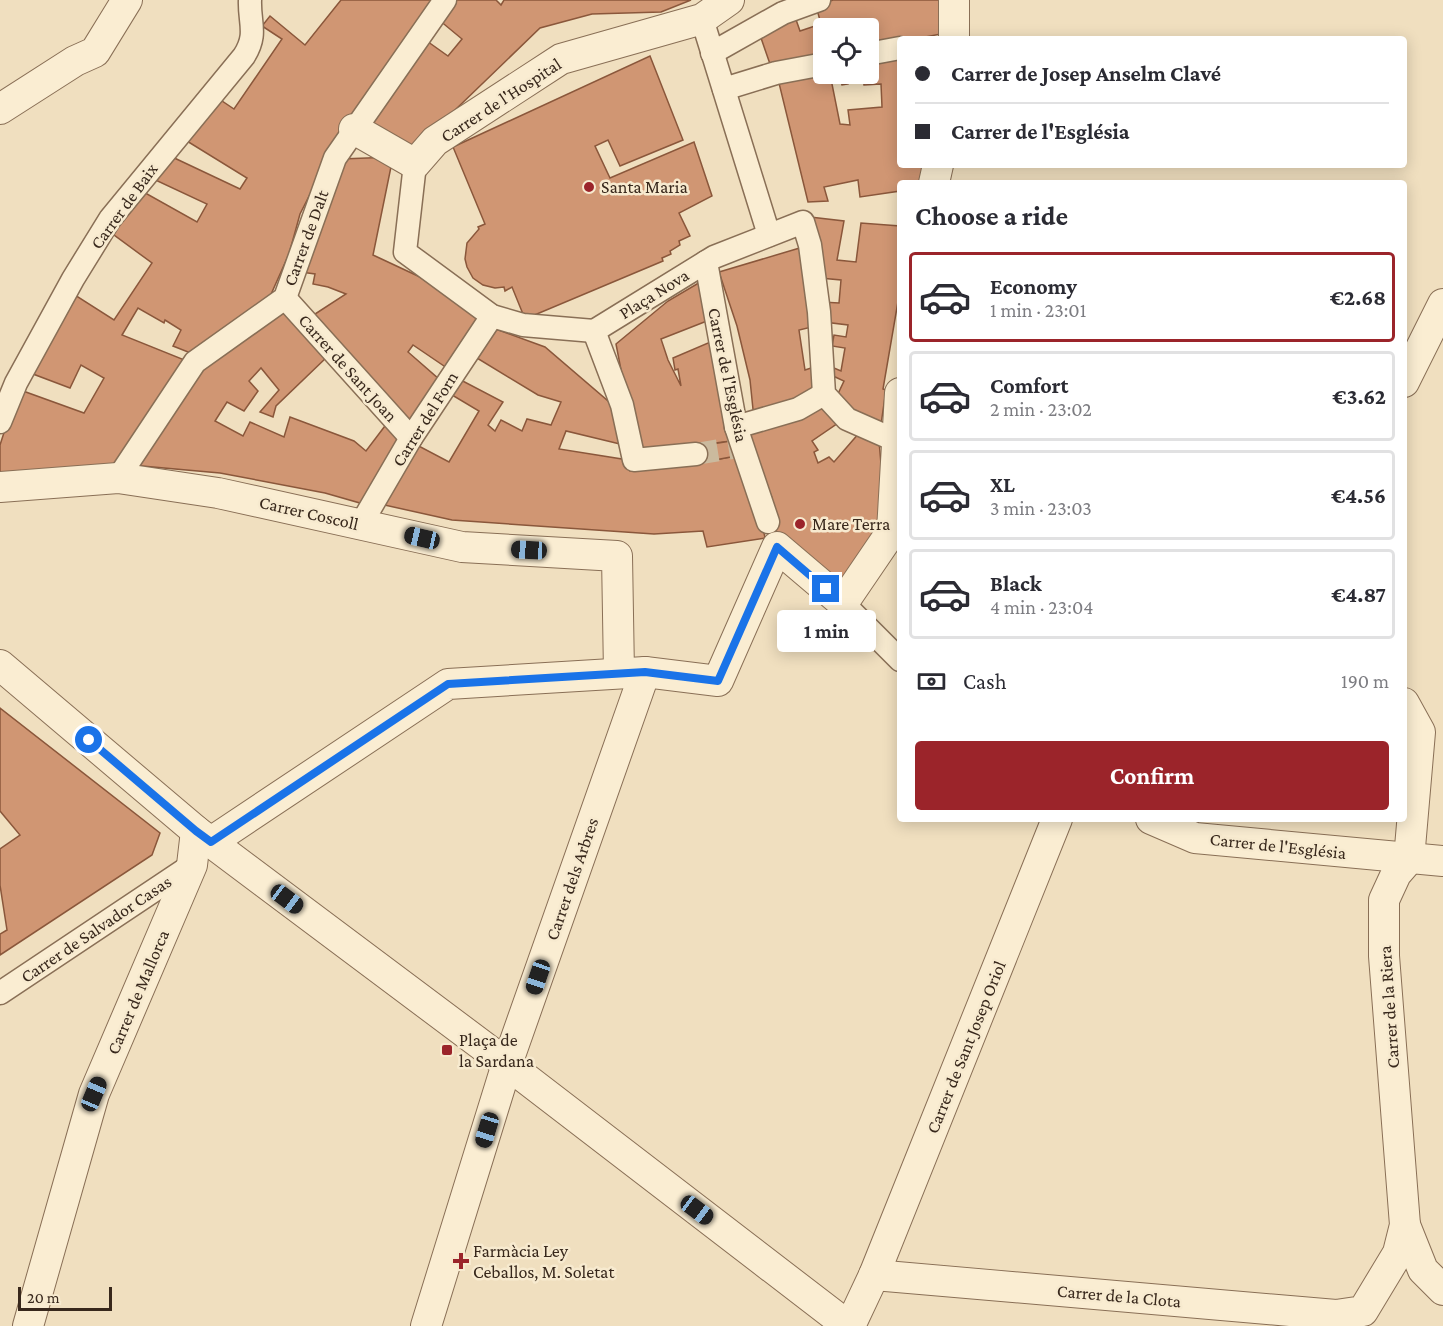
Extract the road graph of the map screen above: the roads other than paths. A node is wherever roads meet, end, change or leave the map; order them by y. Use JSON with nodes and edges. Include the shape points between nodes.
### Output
{"nodes":[{"id":1,"x":127,"y":0,"type":"edge"},
{"id":2,"x":250,"y":0,"type":"edge"},
{"id":3,"x":445,"y":0,"type":"edge"},
{"id":4,"x":729,"y":0,"type":"edge"},
{"id":5,"x":819,"y":0,"type":"edge"},
{"id":6,"x":954,"y":0,"type":"edge"},
{"id":7,"x":702,"y":19,"type":"junction"},
{"id":8,"x":950,"y":36,"type":"edge"},
{"id":9,"x":897,"y":49,"type":"edge"},
{"id":10,"x":879,"y":52,"type":"edge"},
{"id":11,"x":712,"y":53,"type":"junction"},
{"id":12,"x":813,"y":66,"type":"edge"},
{"id":13,"x":724,"y":89,"type":"junction"},
{"id":14,"x":0,"y":109,"type":"edge"},
{"id":15,"x":354,"y":129,"type":"junction"},
{"id":16,"x":415,"y":164,"type":"junction"},
{"id":17,"x":769,"y":235,"type":"junction"},
{"id":18,"x":710,"y":260,"type":"junction"},
{"id":19,"x":285,"y":298,"type":"junction"},
{"id":20,"x":1443,"y":304,"type":"edge"},
{"id":21,"x":492,"y":316,"type":"junction"},
{"id":22,"x":594,"y":332,"type":"junction"},
{"id":23,"x":1407,"y":376,"type":"edge"},
{"id":24,"x":824,"y":393,"type":"junction"},
{"id":25,"x":897,"y":416,"type":"edge"},
{"id":26,"x":0,"y":422,"type":"edge"},
{"id":27,"x":411,"y":438,"type":"junction"},
{"id":28,"x":737,"y":440,"type":"junction"},
{"id":29,"x":696,"y":454,"type":"tunnel mouth"},
{"id":30,"x":118,"y":478,"type":"junction"},
{"id":31,"x":0,"y":487,"type":"edge"},
{"id":32,"x":897,"y":493,"type":"edge"},
{"id":33,"x":361,"y":524,"type":"junction"},
{"id":34,"x":896,"y":532,"type":"edge"},
{"id":35,"x":773,"y":535,"type":"junction"},
{"id":36,"x":843,"y":603,"type":"junction"},
{"id":37,"x":897,"y":657,"type":"edge"},
{"id":38,"x":0,"y":665,"type":"edge"},
{"id":39,"x":632,"y":672,"type":"junction"},
{"id":40,"x":1407,"y":709,"type":"edge"},
{"id":41,"x":1056,"y":822,"type":"edge"},
{"id":42,"x":1158,"y":822,"type":"edge"},
{"id":43,"x":204,"y":837,"type":"junction"},
{"id":44,"x":1409,"y":859,"type":"junction"},
{"id":45,"x":1443,"y":861,"type":"edge"},
{"id":46,"x":192,"y":865,"type":"junction"},
{"id":47,"x":0,"y":993,"type":"edge"},
{"id":48,"x":507,"y":1064,"type":"junction"},
{"id":49,"x":1405,"y":1225,"type":"junction"},
{"id":50,"x":874,"y":1275,"type":"junction"},
{"id":51,"x":1443,"y":1290,"type":"edge"},
{"id":52,"x":1362,"y":1318,"type":"edge"},
{"id":53,"x":28,"y":1326,"type":"edge"},
{"id":54,"x":426,"y":1326,"type":"edge"},
{"id":55,"x":849,"y":1326,"type":"edge"}],
"edges":[{"from":1,"to":14,"type":"street","via":[[95,52]]},
{"from":2,"to":26,"type":"street","name":"Carrer de Baix","via":[[253,33],[244,56],[110,219],[21,374]]},
{"from":3,"to":15,"type":"street","name":"Carrer de Dalt"},
{"from":4,"to":7,"type":"street","name":"Carrer de l'Hospital"},
{"from":5,"to":11,"type":"street","via":[[783,13]]},
{"from":6,"to":8,"type":"street"},
{"from":7,"to":11,"type":"street"},
{"from":7,"to":16,"type":"street","name":"Carrer de l'Hospital","via":[[561,59],[435,141]]},
{"from":9,"to":10,"type":"street"},
{"from":11,"to":13,"type":"street"},
{"from":12,"to":13,"type":"street"},
{"from":13,"to":17,"type":"street"},
{"from":15,"to":16,"type":"street"},
{"from":15,"to":19,"type":"street","name":"Carrer de Dalt","via":[[335,158]]},
{"from":16,"to":21,"type":"street","via":[[405,252]]},
{"from":17,"to":18,"type":"street","name":"Plaça Nova"},
{"from":17,"to":24,"type":"street","name":"Plaça Nova","via":[[803,222],[819,312]]},
{"from":18,"to":22,"type":"street","name":"Plaça Nova"},
{"from":18,"to":28,"type":"street","name":"Carrer de l'Església"},
{"from":19,"to":27,"type":"street","name":"Carrer de Sant Joan"},
{"from":19,"to":30,"type":"street","name":"Carrer de Dalt","via":[[195,362]]},
{"from":20,"to":23,"type":"street"},
{"from":21,"to":22,"type":"street","via":[[524,325]]},
{"from":21,"to":27,"type":"street","name":"Carrer del Forn"},
{"from":22,"to":29,"type":"street","via":[[622,405],[634,460]]},
{"from":24,"to":25,"type":"street","via":[[846,418]]},
{"from":24,"to":28,"type":"street"},
{"from":27,"to":33,"type":"street","name":"Carrer del Forn"},
{"from":28,"to":35,"type":"street","name":"Carrer de l'Església"},
{"from":30,"to":31,"type":"street","name":"Carrer Coscoll"},
{"from":30,"to":33,"type":"street","name":"Carrer Coscoll","via":[[218,493]]},
{"from":32,"to":34,"type":"street"},
{"from":33,"to":39,"type":"street","name":"Carrer Coscoll","via":[[462,547],[617,556]]},
{"from":34,"to":36,"type":"street"},
{"from":35,"to":36,"type":"street"},
{"from":35,"to":39,"type":"street","via":[[718,681]]},
{"from":36,"to":37,"type":"street"},
{"from":38,"to":43,"type":"street"},
{"from":39,"to":43,"type":"street","via":[[448,684]]},
{"from":39,"to":48,"type":"street","name":"Carrer dels Arbres"},
{"from":40,"to":44,"type":"street","via":[[1420,732]]},
{"from":41,"to":50,"type":"street","name":"Carrer de Sant Josep Oriol"},
{"from":42,"to":44,"type":"street","name":"Carrer de l'Església","via":[[1195,838]]},
{"from":43,"to":46,"type":"street","name":"Carrer de Mallorca"},
{"from":43,"to":48,"type":"street"},
{"from":44,"to":45,"type":"street","name":"Carrer de l'Església"},
{"from":44,"to":49,"type":"street","name":"Carrer de la Riera","via":[[1396,874],[1384,900],[1384,956]]},
{"from":46,"to":47,"type":"street","name":"Carrer de Salvador Casas"},
{"from":46,"to":53,"type":"street","name":"Carrer de Mallorca","via":[[94,1094]]},
{"from":48,"to":54,"type":"street","name":"Carrer dels Arbres"},
{"from":48,"to":55,"type":"street"},
{"from":49,"to":51,"type":"street","via":[[1423,1270]]},
{"from":49,"to":52,"type":"street","name":"Carrer de la Riera","via":[[1398,1253]]},
{"from":50,"to":52,"type":"street","name":"Carrer de la Clota"},
{"from":50,"to":55,"type":"street","name":"Carrer de Sant Josep Oriol"}]}
